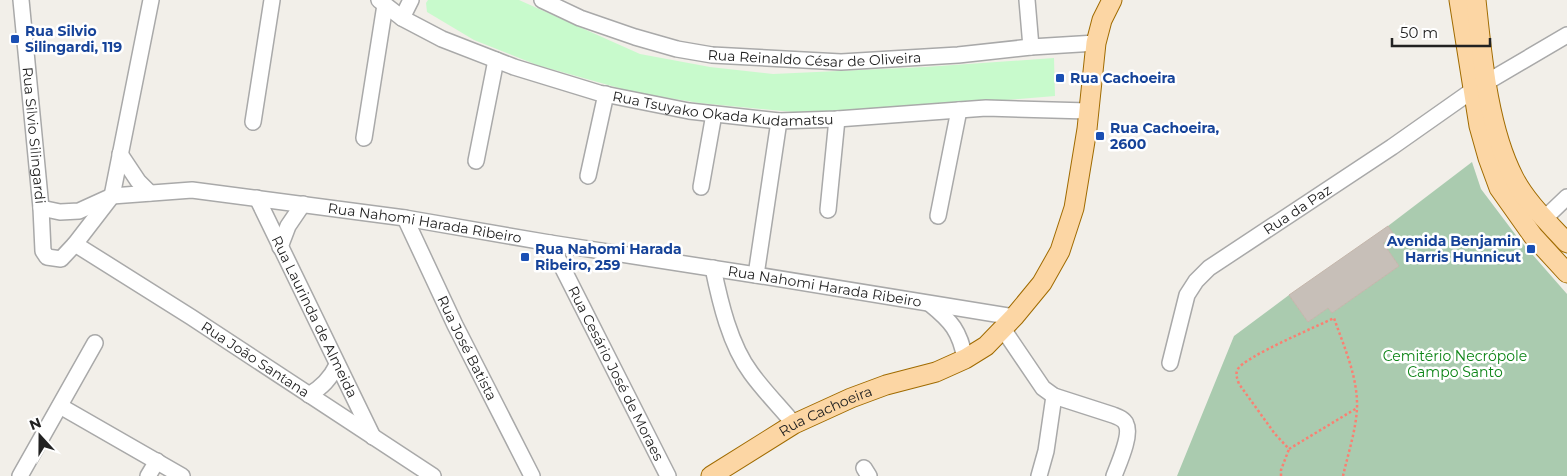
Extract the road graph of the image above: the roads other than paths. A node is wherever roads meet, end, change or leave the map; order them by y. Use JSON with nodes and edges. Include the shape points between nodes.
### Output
{"nodes":[{"id":1,"x":21,"y":0,"type":"edge"},
{"id":2,"x":151,"y":0,"type":"edge"},
{"id":3,"x":272,"y":0,"type":"edge"},
{"id":4,"x":410,"y":0,"type":"edge"},
{"id":5,"x":542,"y":0,"type":"edge"},
{"id":6,"x":1027,"y":0,"type":"edge"},
{"id":7,"x":1112,"y":0,"type":"edge"},
{"id":8,"x":1459,"y":0,"type":"edge"},
{"id":9,"x":1476,"y":0,"type":"edge"},
{"id":10,"x":382,"y":3,"type":"edge"},
{"id":11,"x":402,"y":18,"type":"junction"},
{"id":12,"x":1567,"y":35,"type":"edge"},
{"id":13,"x":1096,"y":43,"type":"junction"},
{"id":14,"x":1031,"y":47,"type":"junction"},
{"id":15,"x":496,"y":60,"type":"junction"},
{"id":16,"x":1480,"y":86,"type":"junction"},
{"id":17,"x":606,"y":94,"type":"junction"},
{"id":18,"x":959,"y":110,"type":"junction"},
{"id":19,"x":1088,"y":111,"type":"junction"},
{"id":20,"x":714,"y":114,"type":"junction"},
{"id":21,"x":837,"y":119,"type":"junction"},
{"id":22,"x":779,"y":121,"type":"junction"},
{"id":23,"x":253,"y":122,"type":"dead end"},
{"id":24,"x":364,"y":138,"type":"dead end"},
{"id":25,"x":120,"y":154,"type":"junction"},
{"id":26,"x":476,"y":161,"type":"dead end"},
{"id":27,"x":588,"y":176,"type":"dead end"},
{"id":28,"x":701,"y":187,"type":"dead end"},
{"id":29,"x":150,"y":193,"type":"junction"},
{"id":30,"x":112,"y":196,"type":"junction"},
{"id":31,"x":257,"y":198,"type":"junction"},
{"id":32,"x":1567,"y":198,"type":"edge"},
{"id":33,"x":303,"y":204,"type":"junction"},
{"id":34,"x":41,"y":208,"type":"junction"},
{"id":35,"x":828,"y":210,"type":"dead end"},
{"id":36,"x":938,"y":216,"type":"dead end"},
{"id":37,"x":405,"y":218,"type":"junction"},
{"id":38,"x":1545,"y":218,"type":"junction"},
{"id":39,"x":550,"y":243,"type":"junction"},
{"id":40,"x":1567,"y":243,"type":"edge"},
{"id":41,"x":75,"y":244,"type":"junction"},
{"id":42,"x":280,"y":247,"type":"junction"},
{"id":43,"x":713,"y":268,"type":"junction"},
{"id":44,"x":1567,"y":273,"type":"edge"},
{"id":45,"x":756,"y":274,"type":"junction"},
{"id":46,"x":928,"y":303,"type":"junction"},
{"id":47,"x":1009,"y":323,"type":"junction"},
{"id":48,"x":95,"y":343,"type":"dead end"},
{"id":49,"x":965,"y":359,"type":"junction"},
{"id":50,"x":1170,"y":363,"type":"dead end"},
{"id":51,"x":337,"y":365,"type":"junction"},
{"id":52,"x":309,"y":395,"type":"junction"},
{"id":53,"x":1054,"y":396,"type":"junction"},
{"id":54,"x":60,"y":406,"type":"junction"},
{"id":55,"x":794,"y":424,"type":"junction"},
{"id":56,"x":373,"y":437,"type":"junction"},
{"id":57,"x":157,"y":461,"type":"junction"},
{"id":58,"x":20,"y":476,"type":"edge"},
{"id":59,"x":148,"y":476,"type":"edge"},
{"id":60,"x":182,"y":476,"type":"edge"},
{"id":61,"x":433,"y":476,"type":"edge"},
{"id":62,"x":532,"y":476,"type":"edge"},
{"id":63,"x":668,"y":476,"type":"edge"},
{"id":64,"x":710,"y":476,"type":"edge"},
{"id":65,"x":1039,"y":476,"type":"edge"},
{"id":66,"x":1114,"y":476,"type":"edge"}],
"edges":[{"from":1,"to":34,"type":"street","name":"Rua Silvio Silingardi"},
{"from":2,"to":25,"type":"street"},
{"from":3,"to":23,"type":"street"},
{"from":4,"to":11,"type":"street"},
{"from":5,"to":14,"type":"street","name":"Rua Reinaldo César de Oliveira","via":[[580,18],[635,37],[712,55],[841,62],[958,56]]},
{"from":6,"to":14,"type":"street"},
{"from":7,"to":13,"type":"main road","name":"Rua Cachoeira"},
{"from":8,"to":16,"type":"main road"},
{"from":9,"to":16,"type":"main road"},
{"from":10,"to":11,"type":"street","name":"Rua Tsuyako Okada Kudamatsu"},
{"from":10,"to":24,"type":"street"},
{"from":11,"to":15,"type":"street","name":"Rua Tsuyako Okada Kudamatsu","via":[[442,39]]},
{"from":12,"to":16,"type":"street","name":"Rua da Paz"},
{"from":13,"to":14,"type":"street","name":"Rua Reinaldo César de Oliveira"},
{"from":13,"to":19,"type":"main road","name":"Rua Cachoeira"},
{"from":15,"to":17,"type":"street","name":"Rua Tsuyako Okada Kudamatsu"},
{"from":15,"to":26,"type":"street"},
{"from":16,"to":38,"type":"main road","via":[[1514,178]]},
{"from":16,"to":44,"type":"main road","via":[[1479,126],[1499,188],[1533,236]]},
{"from":16,"to":50,"type":"street","name":"Rua da Paz","via":[[1209,268],[1187,295]]},
{"from":17,"to":20,"type":"street","name":"Rua Tsuyako Okada Kudamatsu"},
{"from":17,"to":27,"type":"street"},
{"from":18,"to":19,"type":"street","name":"Rua Tsuyako Okada Kudamatsu"},
{"from":18,"to":21,"type":"street","name":"Rua Tsuyako Okada Kudamatsu"},
{"from":18,"to":36,"type":"street"},
{"from":19,"to":47,"type":"main road","name":"Rua Cachoeira","via":[[1074,208],[1060,251],[1042,283]]},
{"from":20,"to":22,"type":"street","name":"Rua Tsuyako Okada Kudamatsu"},
{"from":20,"to":28,"type":"street"},
{"from":21,"to":22,"type":"street","name":"Rua Tsuyako Okada Kudamatsu"},
{"from":21,"to":35,"type":"street"},
{"from":22,"to":45,"type":"street"},
{"from":25,"to":29,"type":"street"},
{"from":25,"to":30,"type":"street"},
{"from":29,"to":30,"type":"street","name":"Rua Nahomi Harada Ribeiro"},
{"from":29,"to":31,"type":"street","name":"Rua Nahomi Harada Ribeiro","via":[[192,190]]},
{"from":30,"to":34,"type":"street","name":"Rua Nahomi Harada Ribeiro","via":[[78,211]]},
{"from":30,"to":41,"type":"street"},
{"from":31,"to":33,"type":"street","name":"Rua Nahomi Harada Ribeiro"},
{"from":31,"to":42,"type":"street","name":"Rua Laurinda de Almeida"},
{"from":32,"to":38,"type":"street"},
{"from":33,"to":37,"type":"street","name":"Rua Nahomi Harada Ribeiro"},
{"from":33,"to":42,"type":"street","via":[[288,226]]},
{"from":34,"to":41,"type":"street","name":"Rua Silvio Silingardi","via":[[43,251],[47,257],[61,259]]},
{"from":37,"to":39,"type":"street","name":"Rua Nahomi Harada Ribeiro"},
{"from":37,"to":62,"type":"street","name":"Rua José Batista","via":[[455,326]]},
{"from":38,"to":40,"type":"main road"},
{"from":39,"to":43,"type":"street","name":"Rua Nahomi Harada Ribeiro"},
{"from":39,"to":63,"type":"street","name":"Rua Cesário José de Moraes"},
{"from":41,"to":52,"type":"street","name":"Rua João Santana"},
{"from":42,"to":51,"type":"street","name":"Rua Laurinda de Almeida"},
{"from":43,"to":45,"type":"street","name":"Rua Nahomi Harada Ribeiro"},
{"from":43,"to":55,"type":"street","via":[[719,300],[733,340],[750,372]]},
{"from":45,"to":46,"type":"street","name":"Rua Nahomi Harada Ribeiro"},
{"from":46,"to":47,"type":"street","name":"Rua Nahomi Harada Ribeiro"},
{"from":46,"to":49,"type":"street","name":"Rua Nahomi Harada Ribeiro","via":[[953,325]]},
{"from":47,"to":49,"type":"main road","name":"Rua Cachoeira","via":[[986,346]]},
{"from":47,"to":53,"type":"street","via":[[1042,388]]},
{"from":48,"to":54,"type":"street"},
{"from":49,"to":55,"type":"main road","name":"Rua Cachoeira","via":[[936,372],[851,398]]},
{"from":51,"to":52,"type":"street","via":[[322,387]]},
{"from":51,"to":56,"type":"street","name":"Rua Laurinda de Almeida"},
{"from":52,"to":56,"type":"street","name":"Rua João Santana"},
{"from":53,"to":65,"type":"street"},
{"from":53,"to":66,"type":"street","via":[[1113,415],[1126,424],[1127,439]]},
{"from":54,"to":57,"type":"street"},
{"from":54,"to":58,"type":"street"},
{"from":55,"to":64,"type":"main road","name":"Rua Cachoeira"},
{"from":56,"to":61,"type":"street","name":"Rua João Santana"},
{"from":57,"to":59,"type":"street"},
{"from":57,"to":60,"type":"street"}]}
